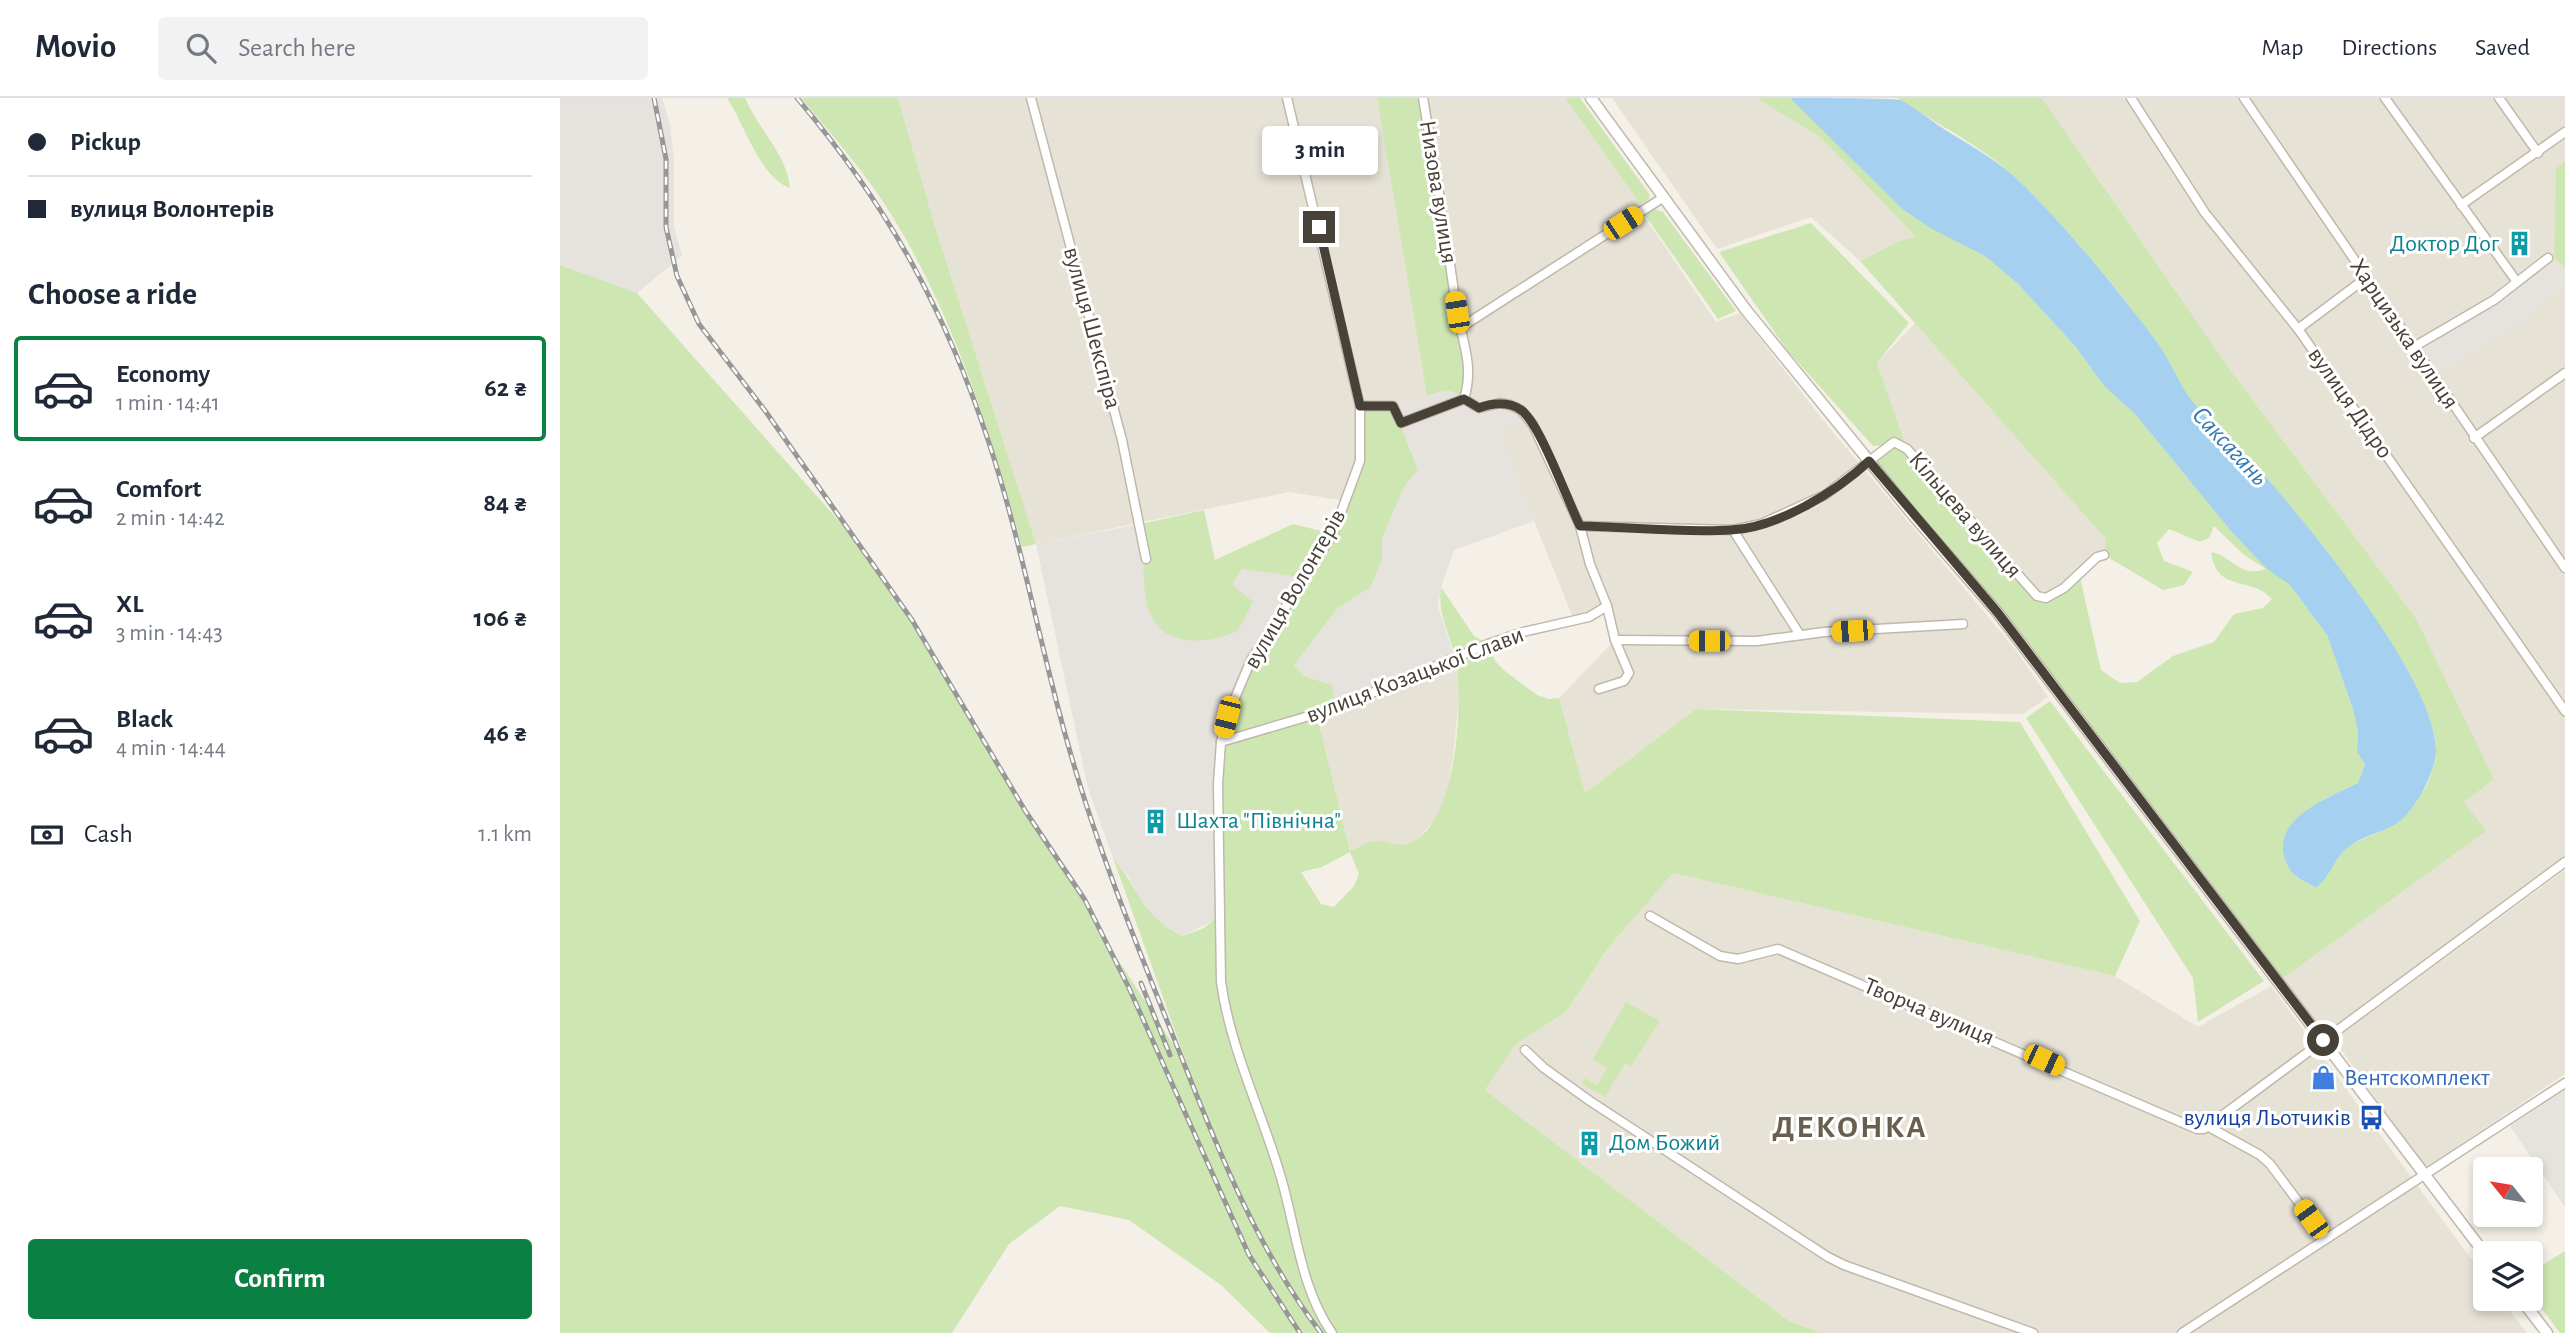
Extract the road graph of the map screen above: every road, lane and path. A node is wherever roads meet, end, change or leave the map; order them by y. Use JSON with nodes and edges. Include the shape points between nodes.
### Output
{"nodes":[{"id":1,"x":1031,"y":98,"type":"edge"},
{"id":2,"x":1287,"y":98,"type":"edge"},
{"id":3,"x":1423,"y":98,"type":"edge"},
{"id":4,"x":1591,"y":98,"type":"edge"},
{"id":5,"x":2131,"y":98,"type":"edge"},
{"id":6,"x":2244,"y":98,"type":"edge"},
{"id":7,"x":2385,"y":98,"type":"edge"},
{"id":8,"x":2499,"y":98,"type":"edge"},
{"id":9,"x":2565,"y":132,"type":"edge"},
{"id":10,"x":2538,"y":153,"type":"junction"},
{"id":11,"x":1664,"y":197,"type":"junction"},
{"id":12,"x":2461,"y":205,"type":"junction"},
{"id":13,"x":2548,"y":258,"type":"dead end"},
{"id":14,"x":2365,"y":278,"type":"junction"},
{"id":15,"x":2517,"y":282,"type":"junction"},
{"id":16,"x":1460,"y":328,"type":"junction"},
{"id":17,"x":2298,"y":329,"type":"junction"},
{"id":18,"x":2412,"y":348,"type":"junction"},
{"id":19,"x":2565,"y":373,"type":"edge"},
{"id":20,"x":1464,"y":399,"type":"junction"},
{"id":21,"x":1360,"y":406,"type":"junction"},
{"id":22,"x":2474,"y":438,"type":"junction"},
{"id":23,"x":1869,"y":461,"type":"junction"},
{"id":24,"x":1580,"y":526,"type":"junction"},
{"id":25,"x":1733,"y":530,"type":"junction"},
{"id":26,"x":2104,"y":555,"type":"dead end"},
{"id":27,"x":1146,"y":559,"type":"dead end"},
{"id":28,"x":2565,"y":568,"type":"edge"},
{"id":29,"x":1607,"y":606,"type":"junction"},
{"id":30,"x":1963,"y":624,"type":"dead end"},
{"id":31,"x":1800,"y":635,"type":"junction"},
{"id":32,"x":1615,"y":640,"type":"junction"},
{"id":33,"x":1599,"y":690,"type":"dead end"},
{"id":34,"x":2565,"y":710,"type":"edge"},
{"id":35,"x":1221,"y":742,"type":"junction"},
{"id":36,"x":2565,"y":862,"type":"edge"},
{"id":37,"x":1650,"y":916,"type":"dead end"},
{"id":38,"x":2323,"y":1040,"type":"junction"},
{"id":39,"x":1525,"y":1050,"type":"dead end"},
{"id":40,"x":2565,"y":1083,"type":"edge"},
{"id":41,"x":2209,"y":1127,"type":"junction"},
{"id":42,"x":2425,"y":1176,"type":"junction"},
{"id":43,"x":2326,"y":1239,"type":"junction"},
{"id":44,"x":2475,"y":1241,"type":"edge"},
{"id":45,"x":2530,"y":1311,"type":"edge"},
{"id":46,"x":1332,"y":1333,"type":"edge"},
{"id":47,"x":2033,"y":1333,"type":"edge"},
{"id":48,"x":2182,"y":1333,"type":"edge"},
{"id":49,"x":2547,"y":1333,"type":"edge"}],
"edges":[{"from":1,"to":27,"type":"street","name":"вулиця Шекспіра","via":[[1122,440]]},
{"from":2,"to":21,"type":"street","name":"вулиця Волонтерів"},
{"from":3,"to":16,"type":"street","name":"Низова вулиця"},
{"from":4,"to":11,"type":"street"},
{"from":5,"to":17,"type":"street","name":"вулиця Дідро","via":[[2205,213]]},
{"from":6,"to":14,"type":"street","name":"Харцизька вулиця"},
{"from":7,"to":12,"type":"street"},
{"from":8,"to":10,"type":"street"},
{"from":9,"to":10,"type":"street"},
{"from":10,"to":12,"type":"street"},
{"from":11,"to":16,"type":"street"},
{"from":11,"to":23,"type":"street","via":[[1746,310]]},
{"from":12,"to":15,"type":"street"},
{"from":13,"to":15,"type":"street"},
{"from":14,"to":17,"type":"street"},
{"from":14,"to":18,"type":"street","name":"Харцизька вулиця"},
{"from":15,"to":18,"type":"street"},
{"from":16,"to":20,"type":"street","name":"Низова вулиця","via":[[1471,378]]},
{"from":17,"to":34,"type":"street","name":"вулиця Дідро"},
{"from":18,"to":22,"type":"street","name":"Харцизька вулиця"},
{"from":19,"to":22,"type":"street"},
{"from":20,"to":21,"type":"street","via":[[1401,423],[1393,406]]},
{"from":20,"to":24,"type":"street","via":[[1479,408],[1510,405],[1528,417]]},
{"from":21,"to":35,"type":"street","name":"вулиця Волонтерів","via":[[1360,461],[1333,534],[1251,660]]},
{"from":22,"to":28,"type":"street","name":"Харцизька вулиця"},
{"from":23,"to":25,"type":"street","name":"Кільцева вулиця","via":[[1825,495],[1761,524]]},
{"from":23,"to":26,"type":"street","name":"Кільцева вулиця","via":[[1887,445],[1900,442],[2038,596],[2056,594]]},
{"from":23,"to":38,"type":"street","via":[[1998,613]]},
{"from":24,"to":25,"type":"street","name":"Кільцева вулиця"},
{"from":24,"to":29,"type":"street"},
{"from":25,"to":31,"type":"street"},
{"from":29,"to":32,"type":"street"},
{"from":29,"to":35,"type":"street","name":"вулиця Козацької Слави","via":[[1589,617],[1488,644],[1336,708]]},
{"from":30,"to":31,"type":"street"},
{"from":31,"to":32,"type":"street","via":[[1757,641]]},
{"from":32,"to":33,"type":"street","via":[[1629,677]]},
{"from":35,"to":46,"type":"street","name":"вулиця Волонтерів","via":[[1219,877],[1225,1012],[1279,1170],[1308,1280]]},
{"from":36,"to":38,"type":"street"},
{"from":37,"to":41,"type":"street","name":"Творча вулиця","via":[[1720,956],[1738,959],[1778,948],[2197,1129]]},
{"from":38,"to":41,"type":"street"},
{"from":38,"to":42,"type":"street"},
{"from":39,"to":47,"type":"street","via":[[1590,1101],[1828,1257]]},
{"from":40,"to":42,"type":"street"},
{"from":41,"to":43,"type":"street","name":"Творча вулиця","via":[[2270,1164]]},
{"from":42,"to":43,"type":"street"},
{"from":42,"to":44,"type":"street"},
{"from":43,"to":48,"type":"street"},
{"from":45,"to":49,"type":"street"}]}
